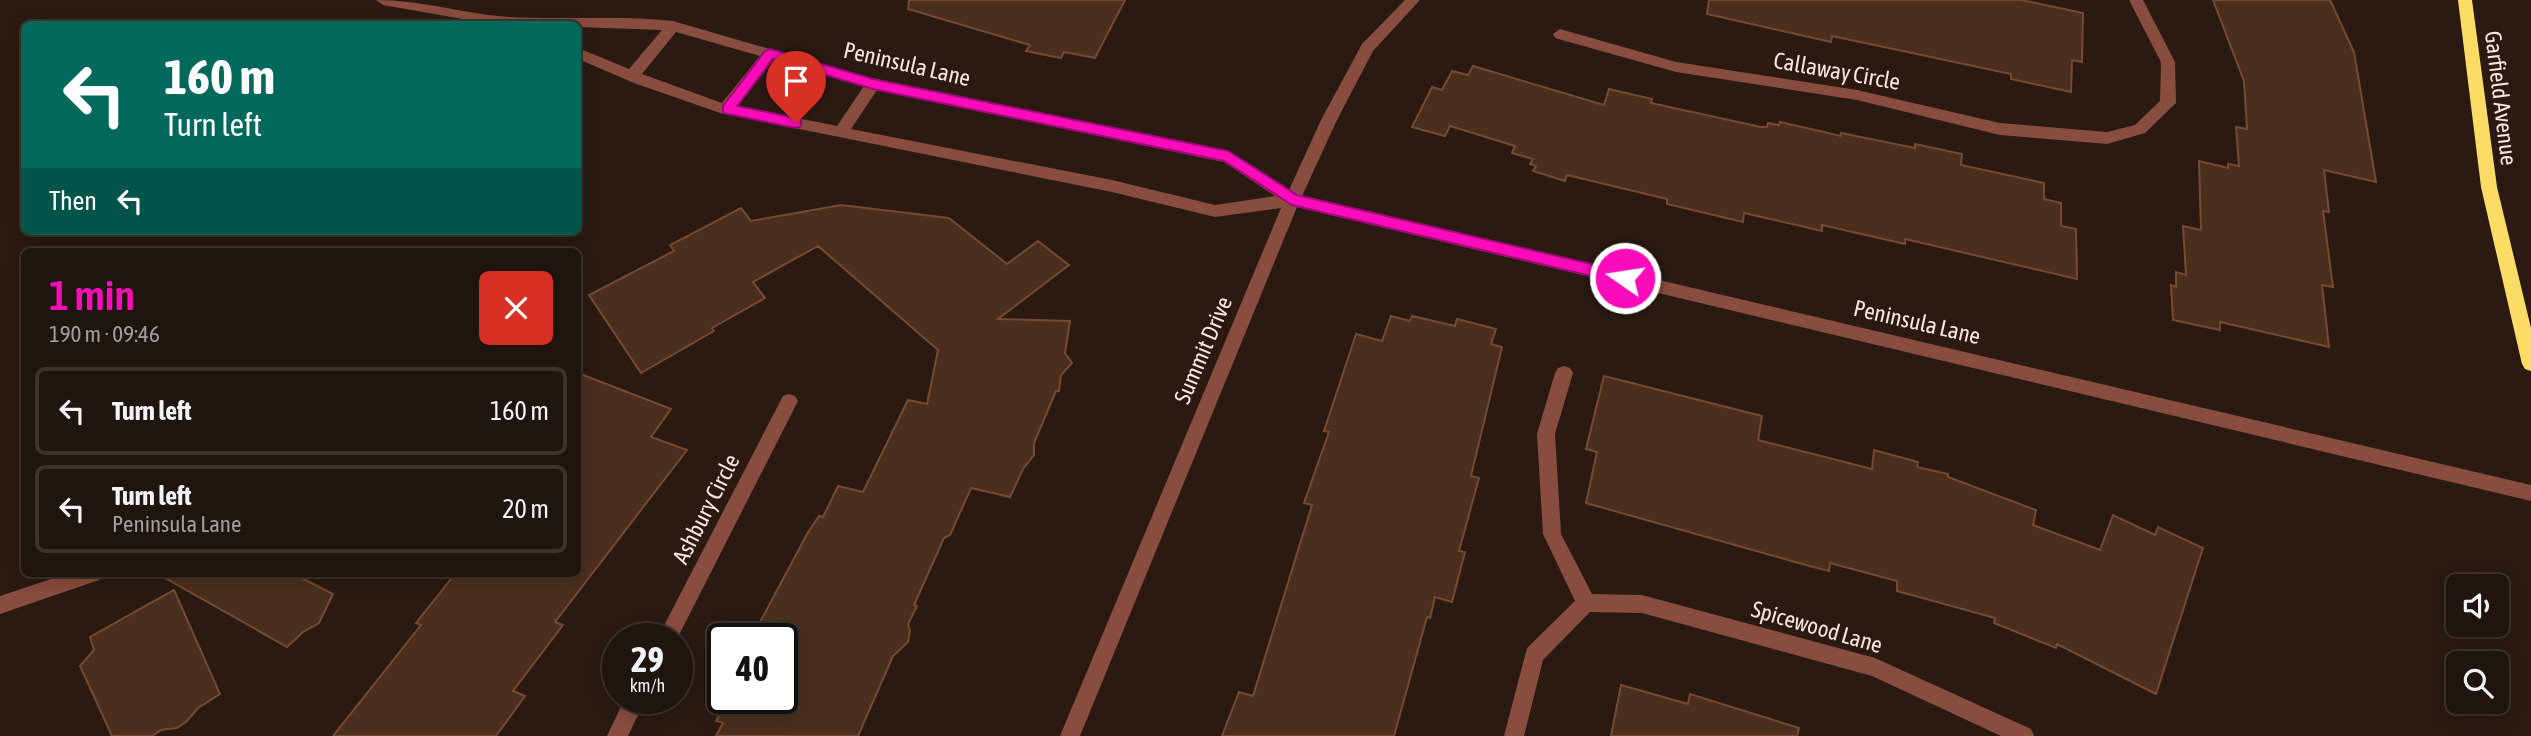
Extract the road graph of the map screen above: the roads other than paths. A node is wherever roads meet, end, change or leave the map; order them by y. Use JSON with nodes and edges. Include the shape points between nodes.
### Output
{"nodes":[{"id":1,"x":383,"y":0,"type":"edge"},
{"id":2,"x":1413,"y":0,"type":"edge"},
{"id":3,"x":2136,"y":0,"type":"edge"},
{"id":4,"x":2465,"y":0,"type":"edge"},
{"id":5,"x":498,"y":21,"type":"edge"},
{"id":6,"x":581,"y":23,"type":"edge"},
{"id":7,"x":673,"y":26,"type":"junction"},
{"id":8,"x":1560,"y":34,"type":"dead end"},
{"id":9,"x":581,"y":54,"type":"edge"},
{"id":10,"x":770,"y":54,"type":"junction"},
{"id":11,"x":632,"y":76,"type":"junction"},
{"id":12,"x":873,"y":84,"type":"junction"},
{"id":13,"x":727,"y":109,"type":"junction"},
{"id":14,"x":841,"y":132,"type":"junction"},
{"id":15,"x":1292,"y":200,"type":"junction"},
{"id":16,"x":2531,"y":365,"type":"edge"},
{"id":17,"x":1564,"y":373,"type":"dead end"},
{"id":18,"x":789,"y":401,"type":"dead end"},
{"id":19,"x":2531,"y":493,"type":"edge"},
{"id":20,"x":84,"y":577,"type":"edge"},
{"id":21,"x":1586,"y":603,"type":"junction"},
{"id":22,"x":0,"y":606,"type":"edge"},
{"id":23,"x":675,"y":623,"type":"edge"},
{"id":24,"x":628,"y":714,"type":"edge"},
{"id":25,"x":617,"y":736,"type":"edge"},
{"id":26,"x":1070,"y":736,"type":"edge"},
{"id":27,"x":1514,"y":736,"type":"edge"},
{"id":28,"x":2024,"y":736,"type":"edge"}],
"edges":[{"from":1,"to":5,"type":"street","name":"Peninsula Lane"},
{"from":2,"to":15,"type":"street","name":"Summit Drive","via":[[1367,48]]},
{"from":3,"to":8,"type":"street","name":"Callaway Circle","via":[[2168,62],[2168,103],[2140,129],[2107,138],[2000,130],[1857,95],[1676,67]]},
{"from":4,"to":16,"type":"main road","name":"Garfield Avenue","via":[[2490,187]]},
{"from":6,"to":7,"type":"street","name":"Peninsula Lane"},
{"from":7,"to":10,"type":"street","name":"Peninsula Lane"},
{"from":7,"to":11,"type":"street"},
{"from":9,"to":11,"type":"street","name":"Peninsula Lane"},
{"from":10,"to":12,"type":"street","name":"Peninsula Lane"},
{"from":10,"to":13,"type":"street"},
{"from":11,"to":13,"type":"street","name":"Peninsula Lane"},
{"from":12,"to":14,"type":"street"},
{"from":12,"to":15,"type":"street","name":"Peninsula Lane","via":[[1228,157]]},
{"from":13,"to":14,"type":"street","name":"Peninsula Lane"},
{"from":14,"to":15,"type":"street","name":"Peninsula Lane","via":[[1215,211]]},
{"from":15,"to":19,"type":"street","name":"Peninsula Lane"},
{"from":15,"to":26,"type":"street","name":"Summit Drive"},
{"from":17,"to":21,"type":"street","via":[[1546,435],[1552,534]]},
{"from":18,"to":23,"type":"street","name":"Ashbury Circle"},
{"from":20,"to":22,"type":"street"},
{"from":21,"to":27,"type":"street","via":[[1534,655]]},
{"from":21,"to":28,"type":"street","name":"Spicewood Lane","via":[[1642,604],[1875,667]]},
{"from":24,"to":25,"type":"street"}]}
